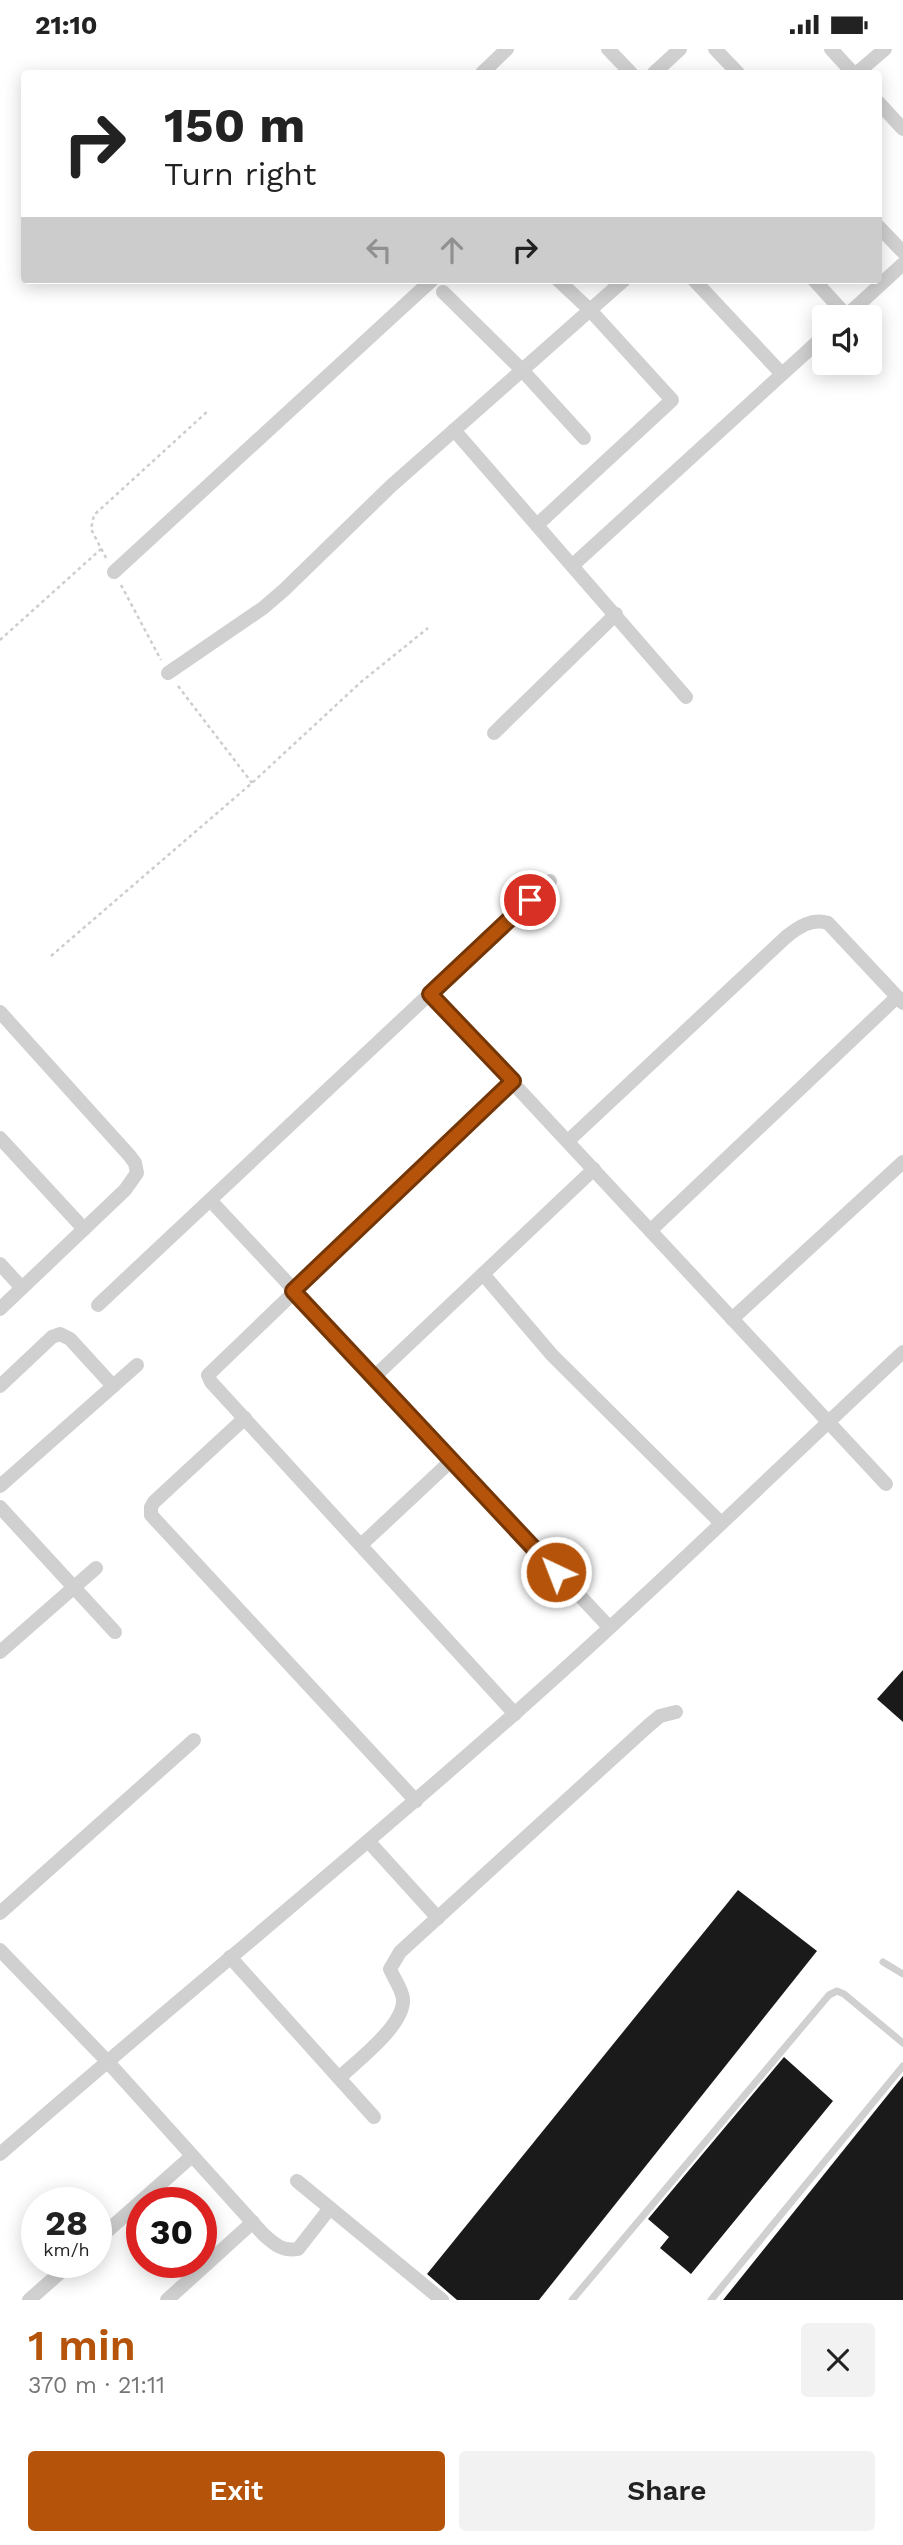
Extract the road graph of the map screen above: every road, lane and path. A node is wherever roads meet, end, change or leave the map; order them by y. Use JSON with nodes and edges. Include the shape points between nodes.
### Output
{"nodes":[{"id":1,"x":507,"y":49,"type":"edge"},
{"id":2,"x":608,"y":49,"type":"edge"},
{"id":3,"x":680,"y":49,"type":"edge"},
{"id":4,"x":715,"y":49,"type":"edge"},
{"id":5,"x":831,"y":49,"type":"edge"},
{"id":6,"x":885,"y":49,"type":"edge"},
{"id":7,"x":485,"y":70,"type":"edge"},
{"id":8,"x":628,"y":70,"type":"edge"},
{"id":9,"x":657,"y":70,"type":"edge"},
{"id":10,"x":735,"y":70,"type":"edge"},
{"id":11,"x":852,"y":70,"type":"edge"},
{"id":12,"x":859,"y":70,"type":"edge"},
{"id":13,"x":882,"y":106,"type":"edge"},
{"id":14,"x":903,"y":129,"type":"edge"},
{"id":15,"x":882,"y":230,"type":"edge"},
{"id":16,"x":903,"y":253,"type":"edge"},
{"id":17,"x":903,"y":264,"type":"edge"},
{"id":18,"x":882,"y":283,"type":"edge"},
{"id":19,"x":428,"y":284,"type":"edge"},
{"id":20,"x":562,"y":284,"type":"edge"},
{"id":21,"x":619,"y":284,"type":"edge"},
{"id":22,"x":698,"y":284,"type":"edge"},
{"id":23,"x":818,"y":284,"type":"edge"},
{"id":24,"x":881,"y":284,"type":"edge"},
{"id":25,"x":443,"y":292,"type":"dead end"},
{"id":26,"x":836,"y":305,"type":"edge"},
{"id":27,"x":858,"y":305,"type":"edge"},
{"id":28,"x":590,"y":310,"type":"junction"},
{"id":29,"x":812,"y":347,"type":"edge"},
{"id":30,"x":522,"y":370,"type":"junction"},
{"id":31,"x":782,"y":374,"type":"junction"},
{"id":32,"x":209,"y":410,"type":"dead end"},
{"id":33,"x":454,"y":431,"type":"junction"},
{"id":34,"x":584,"y":438,"type":"dead end"},
{"id":35,"x":537,"y":524,"type":"junction"},
{"id":36,"x":101,"y":549,"type":"junction"},
{"id":37,"x":573,"y":565,"type":"junction"},
{"id":38,"x":114,"y":572,"type":"junction"},
{"id":39,"x":616,"y":614,"type":"junction"},
{"id":40,"x":428,"y":628,"type":"dead end"},
{"id":41,"x":0,"y":640,"type":"edge"},
{"id":42,"x":168,"y":673,"type":"junction"},
{"id":43,"x":686,"y":697,"type":"dead end"},
{"id":44,"x":494,"y":733,"type":"dead end"},
{"id":45,"x":252,"y":783,"type":"junction"},
{"id":46,"x":550,"y":881,"type":"dead end"},
{"id":47,"x":51,"y":956,"type":"dead end"},
{"id":48,"x":430,"y":994,"type":"junction"},
{"id":49,"x":900,"y":1000,"type":"edge"},
{"id":50,"x":0,"y":1012,"type":"edge"},
{"id":51,"x":513,"y":1081,"type":"junction"},
{"id":52,"x":0,"y":1138,"type":"edge"},
{"id":53,"x":568,"y":1141,"type":"junction"},
{"id":54,"x":903,"y":1162,"type":"edge"},
{"id":55,"x":594,"y":1169,"type":"junction"},
{"id":56,"x":210,"y":1200,"type":"junction"},
{"id":57,"x":84,"y":1229,"type":"junction"},
{"id":58,"x":651,"y":1230,"type":"junction"},
{"id":59,"x":0,"y":1264,"type":"edge"},
{"id":60,"x":483,"y":1274,"type":"junction"},
{"id":61,"x":22,"y":1288,"type":"junction"},
{"id":62,"x":293,"y":1291,"type":"junction"},
{"id":63,"x":98,"y":1305,"type":"dead end"},
{"id":64,"x":0,"y":1309,"type":"edge"},
{"id":65,"x":732,"y":1319,"type":"junction"},
{"id":66,"x":903,"y":1352,"type":"edge"},
{"id":67,"x":137,"y":1365,"type":"dead end"},
{"id":68,"x":374,"y":1377,"type":"junction"},
{"id":69,"x":0,"y":1386,"type":"edge"},
{"id":70,"x":113,"y":1386,"type":"junction"},
{"id":71,"x":245,"y":1418,"type":"junction"},
{"id":72,"x":827,"y":1422,"type":"junction"},
{"id":73,"x":452,"y":1461,"type":"junction"},
{"id":74,"x":886,"y":1484,"type":"dead end"},
{"id":75,"x":0,"y":1486,"type":"edge"},
{"id":76,"x":0,"y":1507,"type":"edge"},
{"id":77,"x":722,"y":1523,"type":"junction"},
{"id":78,"x":361,"y":1545,"type":"junction"},
{"id":79,"x":96,"y":1568,"type":"dead end"},
{"id":80,"x":74,"y":1587,"type":"junction"},
{"id":81,"x":609,"y":1627,"type":"junction"},
{"id":82,"x":115,"y":1632,"type":"dead end"},
{"id":83,"x":2,"y":1645,"type":"edge"},
{"id":84,"x":676,"y":1711,"type":"dead end"},
{"id":85,"x":515,"y":1714,"type":"junction"},
{"id":86,"x":194,"y":1740,"type":"dead end"},
{"id":87,"x":416,"y":1801,"type":"junction"},
{"id":88,"x":369,"y":1842,"type":"junction"},
{"id":89,"x":0,"y":1913,"type":"edge"},
{"id":90,"x":438,"y":1917,"type":"junction"},
{"id":91,"x":0,"y":1950,"type":"edge"},
{"id":92,"x":230,"y":1957,"type":"junction"},
{"id":93,"x":883,"y":1962,"type":"dead end"},
{"id":94,"x":903,"y":1974,"type":"edge"},
{"id":95,"x":903,"y":2043,"type":"edge"},
{"id":96,"x":107,"y":2061,"type":"junction"},
{"id":97,"x":903,"y":2066,"type":"edge"},
{"id":98,"x":338,"y":2078,"type":"junction"},
{"id":99,"x":374,"y":2117,"type":"dead end"},
{"id":100,"x":0,"y":2154,"type":"edge"},
{"id":101,"x":192,"y":2156,"type":"junction"},
{"id":102,"x":297,"y":2181,"type":"dead end"},
{"id":103,"x":330,"y":2208,"type":"junction"},
{"id":104,"x":253,"y":2222,"type":"junction"},
{"id":105,"x":112,"y":2227,"type":"edge"},
{"id":106,"x":54,"y":2278,"type":"edge"},
{"id":107,"x":29,"y":2300,"type":"edge"},
{"id":108,"x":167,"y":2300,"type":"edge"},
{"id":109,"x":442,"y":2300,"type":"edge"},
{"id":110,"x":572,"y":2300,"type":"edge"},
{"id":111,"x":711,"y":2300,"type":"edge"}],
"edges":[{"from":1,"to":7,"type":"street"},
{"from":2,"to":8,"type":"street"},
{"from":3,"to":9,"type":"street"},
{"from":4,"to":10,"type":"street"},
{"from":5,"to":11,"type":"street"},
{"from":6,"to":12,"type":"street"},
{"from":13,"to":14,"type":"street"},
{"from":15,"to":16,"type":"street"},
{"from":17,"to":18,"type":"street"},
{"from":19,"to":38,"type":"street"},
{"from":20,"to":28,"type":"street"},
{"from":21,"to":28,"type":"street"},
{"from":22,"to":31,"type":"street"},
{"from":23,"to":26,"type":"street"},
{"from":24,"to":27,"type":"street"},
{"from":25,"to":30,"type":"street"},
{"from":28,"to":30,"type":"street"},
{"from":28,"to":35,"type":"street","via":[[671,400]]},
{"from":29,"to":31,"type":"street"},
{"from":30,"to":33,"type":"street"},
{"from":30,"to":34,"type":"street"},
{"from":31,"to":37,"type":"street"},
{"from":32,"to":36,"type":"path","via":[[98,510],[92,529]]},
{"from":33,"to":35,"type":"street"},
{"from":33,"to":42,"type":"street","via":[[263,608]]},
{"from":35,"to":37,"type":"street"},
{"from":36,"to":38,"type":"path"},
{"from":36,"to":41,"type":"path"},
{"from":37,"to":39,"type":"street"},
{"from":38,"to":42,"type":"path"},
{"from":39,"to":43,"type":"street"},
{"from":39,"to":44,"type":"street"},
{"from":40,"to":45,"type":"path"},
{"from":42,"to":45,"type":"path"},
{"from":45,"to":47,"type":"path"},
{"from":46,"to":48,"type":"street"},
{"from":48,"to":51,"type":"street"},
{"from":48,"to":56,"type":"street"},
{"from":49,"to":53,"type":"street","via":[[828,923],[807,924],[786,937]]},
{"from":49,"to":58,"type":"street"},
{"from":50,"to":57,"type":"street","via":[[135,1163],[133,1180]]},
{"from":51,"to":53,"type":"street"},
{"from":51,"to":62,"type":"street"},
{"from":52,"to":57,"type":"street"},
{"from":53,"to":55,"type":"street"},
{"from":54,"to":65,"type":"street"},
{"from":55,"to":58,"type":"street"},
{"from":55,"to":60,"type":"street"},
{"from":56,"to":62,"type":"street"},
{"from":56,"to":63,"type":"street"},
{"from":57,"to":61,"type":"street"},
{"from":58,"to":65,"type":"street"},
{"from":59,"to":61,"type":"street"},
{"from":60,"to":68,"type":"street"},
{"from":60,"to":77,"type":"street","via":[[552,1355]]},
{"from":61,"to":64,"type":"street"},
{"from":62,"to":68,"type":"street"},
{"from":62,"to":71,"type":"street","via":[[208,1372]]},
{"from":65,"to":72,"type":"street"},
{"from":66,"to":72,"type":"street"},
{"from":67,"to":70,"type":"street"},
{"from":68,"to":73,"type":"street"},
{"from":69,"to":70,"type":"street","via":[[60,1333]]},
{"from":70,"to":75,"type":"street"},
{"from":71,"to":78,"type":"street"},
{"from":71,"to":87,"type":"street","via":[[154,1502],[151,1515]]},
{"from":72,"to":74,"type":"street"},
{"from":72,"to":77,"type":"street"},
{"from":73,"to":78,"type":"street"},
{"from":73,"to":81,"type":"street"},
{"from":76,"to":80,"type":"street"},
{"from":77,"to":81,"type":"street"},
{"from":78,"to":85,"type":"street"},
{"from":79,"to":80,"type":"street"},
{"from":80,"to":82,"type":"street"},
{"from":80,"to":83,"type":"street"},
{"from":81,"to":85,"type":"street"},
{"from":84,"to":90,"type":"street","via":[[648,1726]]},
{"from":85,"to":87,"type":"street"},
{"from":86,"to":89,"type":"street"},
{"from":87,"to":88,"type":"street"},
{"from":88,"to":90,"type":"street"},
{"from":88,"to":92,"type":"street"},
{"from":90,"to":98,"type":"street","via":[[391,1963],[403,1997],[397,2021]]},
{"from":91,"to":96,"type":"street"},
{"from":92,"to":96,"type":"street"},
{"from":92,"to":98,"type":"street"},
{"from":93,"to":94,"type":"lane"},
{"from":95,"to":110,"type":"lane","via":[[844,1994],[829,1994]]},
{"from":96,"to":100,"type":"street"},
{"from":96,"to":101,"type":"street"},
{"from":97,"to":111,"type":"lane"},
{"from":98,"to":99,"type":"street"},
{"from":101,"to":104,"type":"street"},
{"from":101,"to":105,"type":"street"},
{"from":102,"to":103,"type":"street"},
{"from":103,"to":104,"type":"street","via":[[293,2250],[276,2245]]},
{"from":103,"to":109,"type":"street"},
{"from":104,"to":108,"type":"street"},
{"from":106,"to":107,"type":"street"}]}
